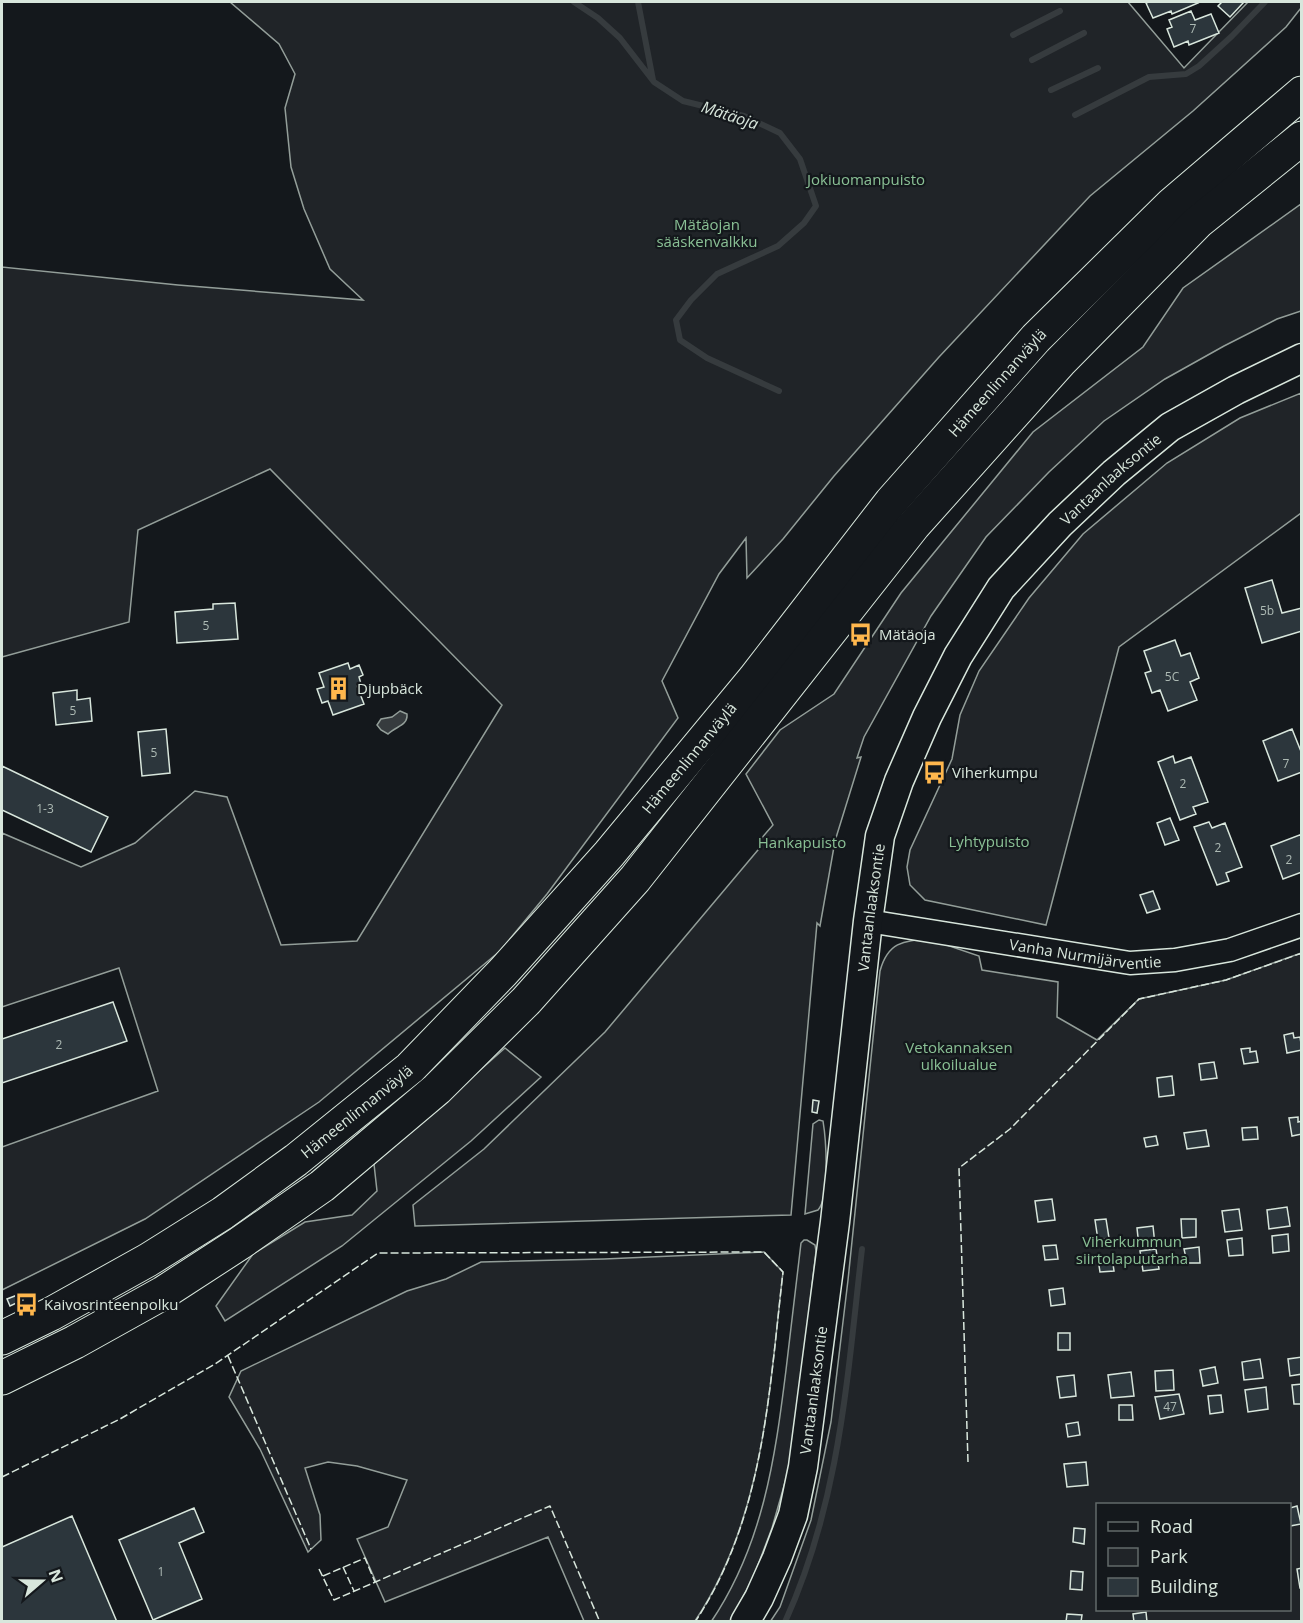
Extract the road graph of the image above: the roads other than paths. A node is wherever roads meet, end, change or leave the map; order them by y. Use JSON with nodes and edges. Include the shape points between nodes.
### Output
{"nodes":[{"id":1,"x":1302,"y":69,"type":"edge"},
{"id":2,"x":1302,"y":93,"type":"edge"},
{"id":3,"x":1302,"y":138,"type":"edge"},
{"id":4,"x":1172,"y":204,"type":"junction"},
{"id":5,"x":1302,"y":358,"type":"edge"},
{"id":6,"x":868,"y":921,"type":"junction"},
{"id":7,"x":1302,"y":925,"type":"edge"},
{"id":8,"x":2,"y":1338,"type":"edge"},
{"id":9,"x":2,"y":1378,"type":"edge"},
{"id":10,"x":745,"y":1622,"type":"edge"}],
"edges":[{"from":1,"to":4,"type":"highway"},
{"from":2,"to":4,"type":"highway","name":"Hämeenlinnanväylä"},
{"from":3,"to":9,"type":"highway","via":[[1198,222],[1060,362],[914,525],[635,879],[525,1001],[437,1089],[322,1186],[240,1243],[163,1293]]},
{"from":4,"to":8,"type":"highway","name":"Hämeenlinnanväylä","via":[[1036,338],[898,493],[753,679],[609,854],[410,1068],[296,1160],[222,1213],[148,1260]]},
{"from":5,"to":6,"type":"main road","name":"Vantaanlaaksontie","via":[[1170,427],[1114,472],[1001,588],[958,656],[899,781],[880,836]]},
{"from":6,"to":7,"type":"street","name":"Vanha Nurmijärventie","via":[[1130,963],[1230,950]]},
{"from":6,"to":10,"type":"main road","name":"Vantaanlaaksontie","via":[[835,1222],[802,1467],[793,1515],[777,1558]]}]}
